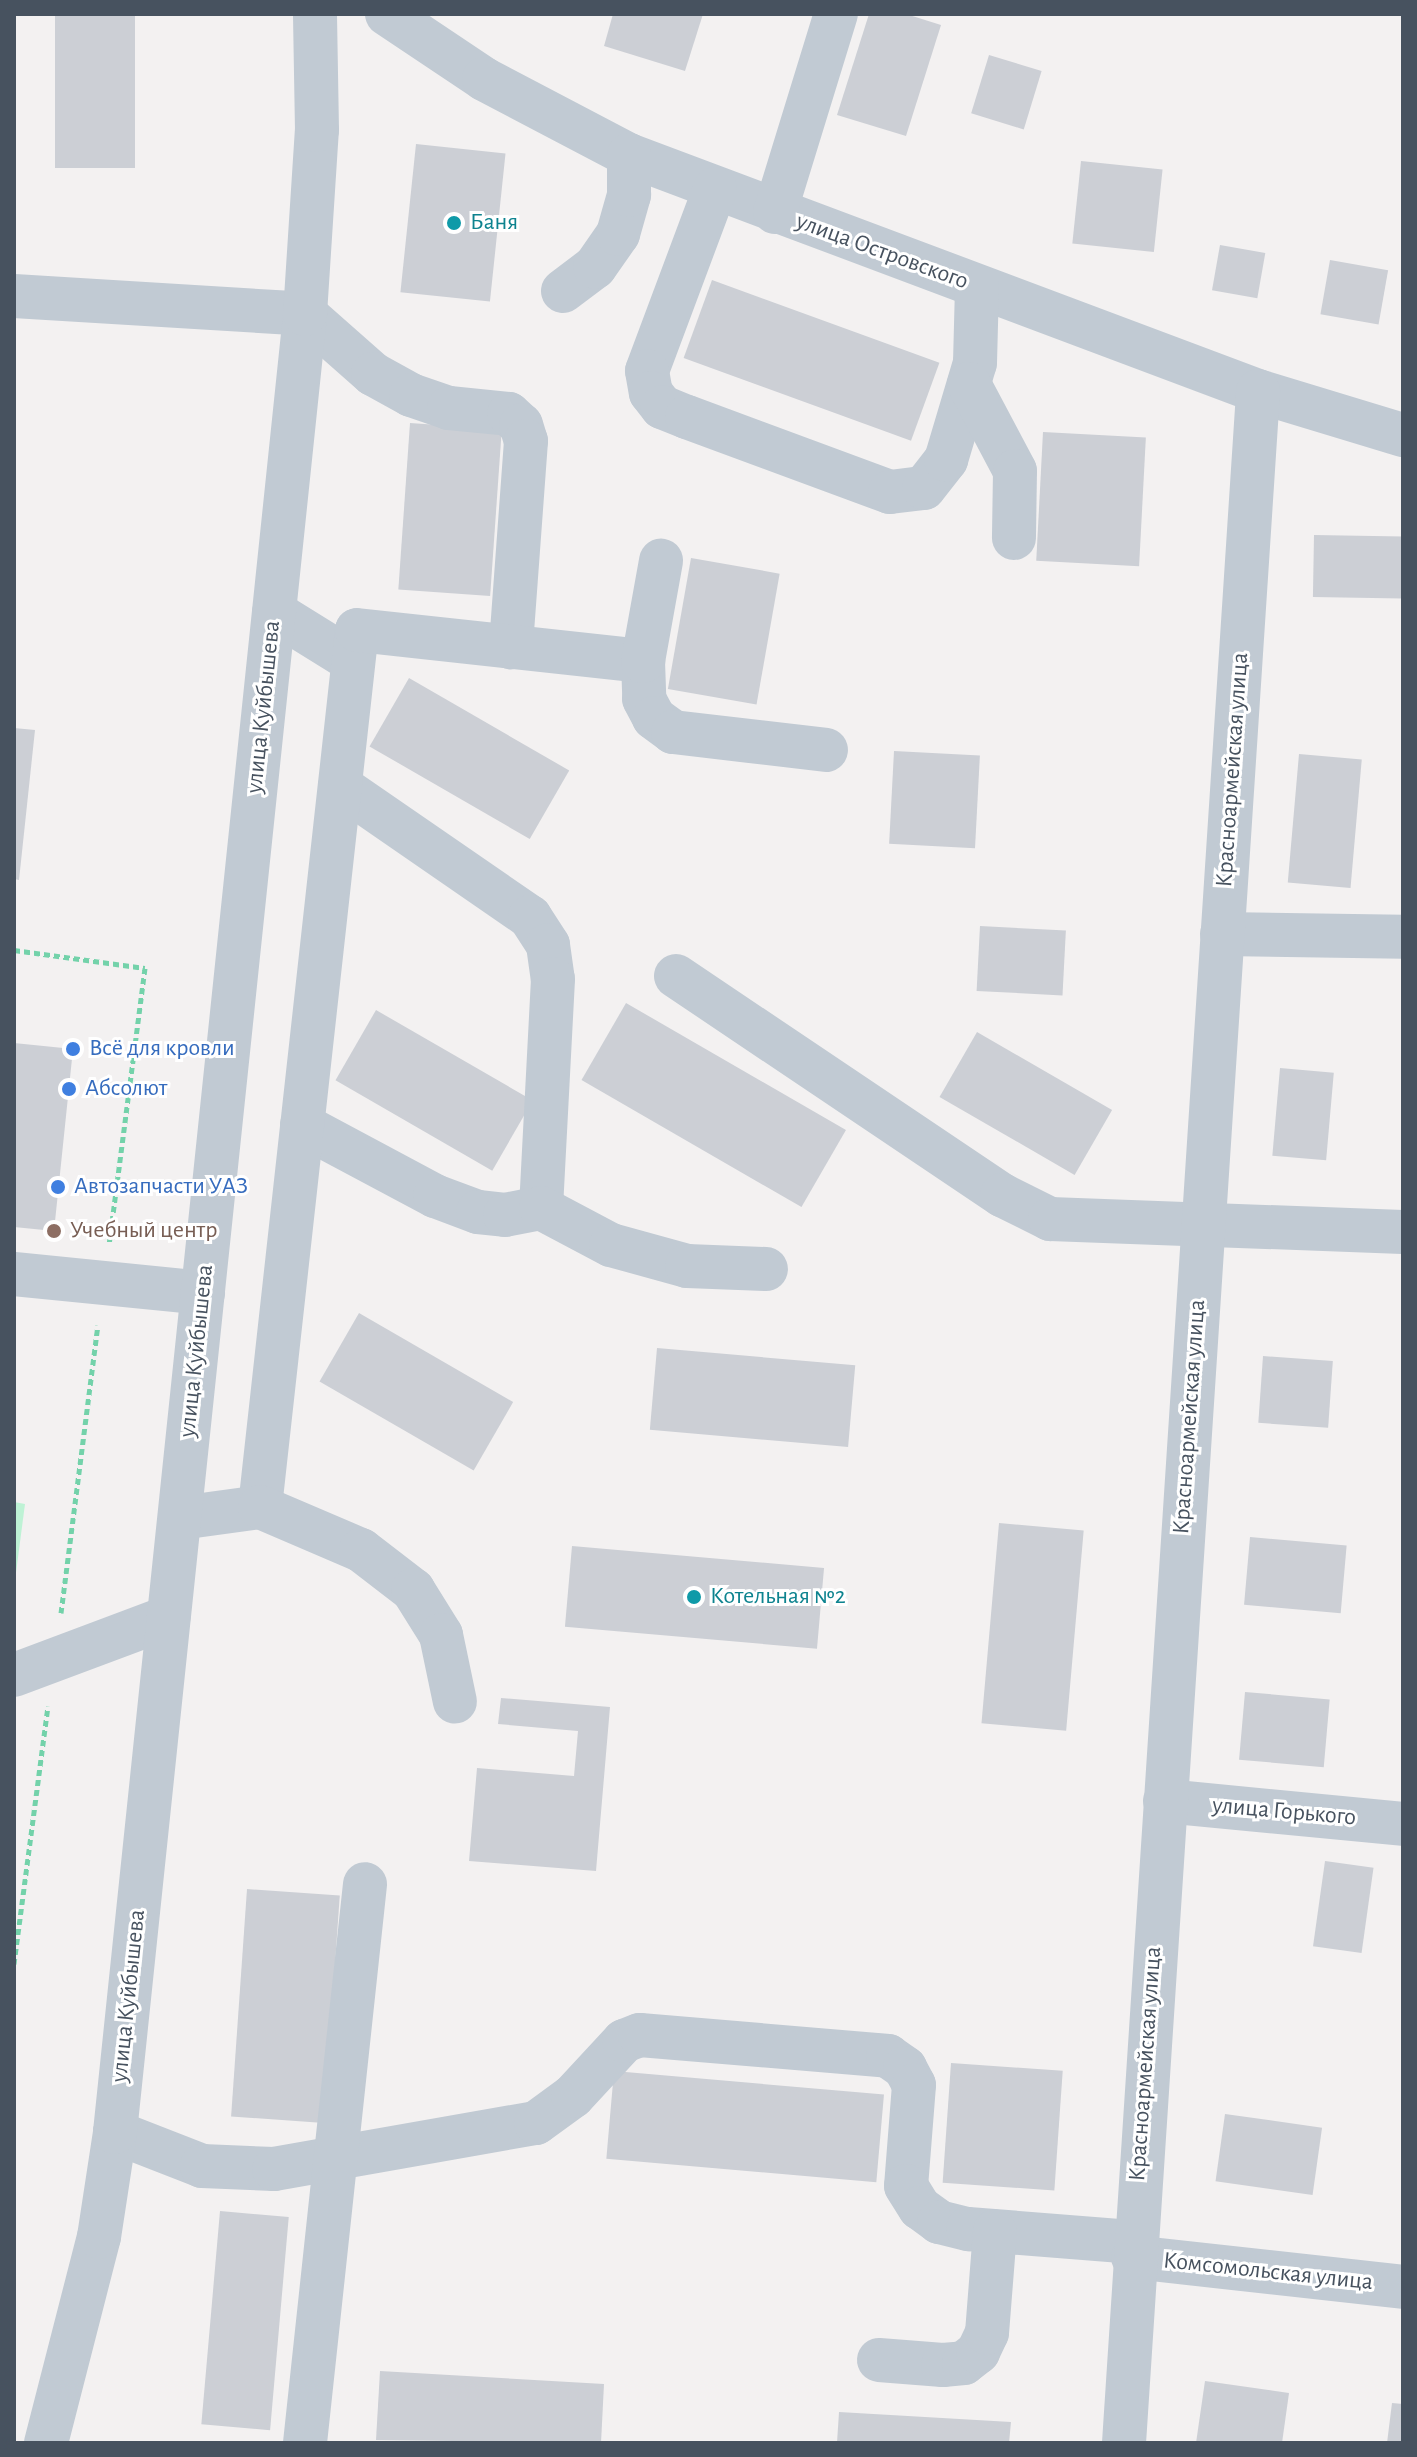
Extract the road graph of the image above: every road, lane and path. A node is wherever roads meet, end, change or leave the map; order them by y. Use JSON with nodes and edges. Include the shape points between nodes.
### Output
{"nodes":[{"id":1,"x":315,"y":14,"type":"edge"},
{"id":2,"x":836,"y":14,"type":"edge"},
{"id":3,"x":393,"y":16,"type":"edge"},
{"id":4,"x":629,"y":155,"type":"junction"},
{"id":5,"x":715,"y":189,"type":"junction"},
{"id":6,"x":775,"y":212,"type":"junction"},
{"id":7,"x":977,"y":287,"type":"junction"},
{"id":8,"x":563,"y":291,"type":"dead end"},
{"id":9,"x":14,"y":296,"type":"edge"},
{"id":10,"x":305,"y":314,"type":"junction"},
{"id":11,"x":969,"y":384,"type":"junction"},
{"id":12,"x":1258,"y":391,"type":"junction"},
{"id":13,"x":1403,"y":435,"type":"edge"},
{"id":14,"x":1014,"y":538,"type":"dead end"},
{"id":15,"x":661,"y":561,"type":"dead end"},
{"id":16,"x":274,"y":612,"type":"junction"},
{"id":17,"x":511,"y":647,"type":"junction"},
{"id":18,"x":353,"y":661,"type":"junction"},
{"id":19,"x":643,"y":661,"type":"junction"},
{"id":20,"x":826,"y":750,"type":"dead end"},
{"id":21,"x":340,"y":786,"type":"junction"},
{"id":22,"x":1222,"y":934,"type":"junction"},
{"id":23,"x":1403,"y":937,"type":"edge"},
{"id":24,"x":14,"y":950,"type":"edge"},
{"id":25,"x":676,"y":976,"type":"dead end"},
{"id":26,"x":302,"y":1125,"type":"junction"},
{"id":27,"x":541,"y":1208,"type":"junction"},
{"id":28,"x":1203,"y":1228,"type":"junction"},
{"id":29,"x":1403,"y":1232,"type":"edge"},
{"id":30,"x":766,"y":1269,"type":"dead end"},
{"id":31,"x":14,"y":1274,"type":"edge"},
{"id":32,"x":104,"y":1283,"type":"junction"},
{"id":33,"x":203,"y":1293,"type":"junction"},
{"id":34,"x":260,"y":1507,"type":"junction"},
{"id":35,"x":180,"y":1518,"type":"junction"},
{"id":36,"x":169,"y":1617,"type":"junction"},
{"id":37,"x":54,"y":1660,"type":"junction"},
{"id":38,"x":14,"y":1675,"type":"edge"},
{"id":39,"x":455,"y":1702,"type":"dead end"},
{"id":40,"x":1165,"y":1801,"type":"junction"},
{"id":41,"x":1403,"y":1824,"type":"edge"},
{"id":42,"x":365,"y":1884,"type":"dead end"},
{"id":43,"x":14,"y":1964,"type":"edge"},
{"id":44,"x":115,"y":2132,"type":"junction"},
{"id":45,"x":335,"y":2159,"type":"junction"},
{"id":46,"x":995,"y":2231,"type":"junction"},
{"id":47,"x":1133,"y":2249,"type":"junction"},
{"id":48,"x":1403,"y":2287,"type":"edge"},
{"id":49,"x":879,"y":2360,"type":"dead end"},
{"id":50,"x":46,"y":2443,"type":"edge"},
{"id":51,"x":305,"y":2443,"type":"edge"},
{"id":52,"x":1124,"y":2443,"type":"edge"}],
"edges":[{"from":1,"to":10,"type":"street","name":"улица Куйбышева","via":[[317,130]]},
{"from":2,"to":6,"type":"street"},
{"from":3,"to":4,"type":"street","name":"улица Островского","via":[[484,79]]},
{"from":4,"to":5,"type":"street","name":"улица Островского"},
{"from":4,"to":8,"type":"street","via":[[629,195],[618,234],[595,267]]},
{"from":5,"to":6,"type":"street","name":"улица Островского"},
{"from":5,"to":11,"type":"street","via":[[647,371],[651,393],[662,407],[890,492],[909,493],[937,478]]},
{"from":6,"to":7,"type":"street","name":"улица Островского"},
{"from":7,"to":11,"type":"street","via":[[979,335]]},
{"from":7,"to":12,"type":"street","name":"улица Островского"},
{"from":9,"to":10,"type":"street"},
{"from":10,"to":16,"type":"street","name":"улица Куйбышева"},
{"from":10,"to":17,"type":"street","via":[[373,374],[411,395],[449,408],[509,414],[521,425],[526,441]]},
{"from":11,"to":14,"type":"street","via":[[1015,471]]},
{"from":12,"to":13,"type":"street","name":"улица Островского"},
{"from":12,"to":22,"type":"street","name":"Красноармейская улица"},
{"from":15,"to":19,"type":"street"},
{"from":16,"to":18,"type":"street"},
{"from":16,"to":33,"type":"street","name":"улица Куйбышева"},
{"from":17,"to":18,"type":"street","via":[[357,630]]},
{"from":17,"to":19,"type":"street"},
{"from":18,"to":21,"type":"street"},
{"from":19,"to":20,"type":"street","via":[[644,699],[654,718],[673,732]]},
{"from":21,"to":26,"type":"street"},
{"from":21,"to":27,"type":"street","via":[[530,917],[548,945],[553,979]]},
{"from":22,"to":23,"type":"street"},
{"from":22,"to":28,"type":"street","name":"Красноармейская улица"},
{"from":24,"to":32,"type":"path","via":[[145,968]]},
{"from":25,"to":28,"type":"street","via":[[1026,1211],[1050,1219]]},
{"from":26,"to":27,"type":"street","via":[[435,1196],[478,1212]]},
{"from":26,"to":34,"type":"street"},
{"from":27,"to":30,"type":"street","via":[[611,1245],[687,1266]]},
{"from":28,"to":29,"type":"street"},
{"from":28,"to":40,"type":"street","name":"Красноармейская улица"},
{"from":31,"to":32,"type":"street"},
{"from":32,"to":33,"type":"street"},
{"from":32,"to":37,"type":"path"},
{"from":33,"to":35,"type":"street","name":"улица Куйбышева"},
{"from":34,"to":35,"type":"street"},
{"from":34,"to":39,"type":"street","via":[[361,1550],[413,1590],[441,1635]]},
{"from":35,"to":36,"type":"street","name":"улица Куйбышева"},
{"from":36,"to":37,"type":"street"},
{"from":36,"to":44,"type":"street","name":"улица Куйбышева"},
{"from":37,"to":38,"type":"street"},
{"from":37,"to":43,"type":"path"},
{"from":40,"to":41,"type":"street","name":"улица Горького"},
{"from":40,"to":47,"type":"street","name":"Красноармейская улица"},
{"from":42,"to":45,"type":"street"},
{"from":44,"to":45,"type":"street","name":"Комсомольская улица","via":[[202,2166],[274,2169]]},
{"from":44,"to":50,"type":"street","name":"улица Куйбышева","via":[[99,2237]]},
{"from":45,"to":46,"type":"street","name":"Комсомольская улица","via":[[536,2123],[573,2096],[624,2041],[640,2035],[888,2056],[905,2068],[914,2085],[906,2186],[920,2208],[939,2222]]},
{"from":45,"to":51,"type":"street"},
{"from":46,"to":47,"type":"street","name":"Комсомольская улица"},
{"from":46,"to":49,"type":"street","via":[[987,2333],[978,2352],[964,2363],[943,2365]]},
{"from":47,"to":48,"type":"street","name":"Комсомольская улица"},
{"from":47,"to":52,"type":"street","name":"Красноармейская улица"}]}
